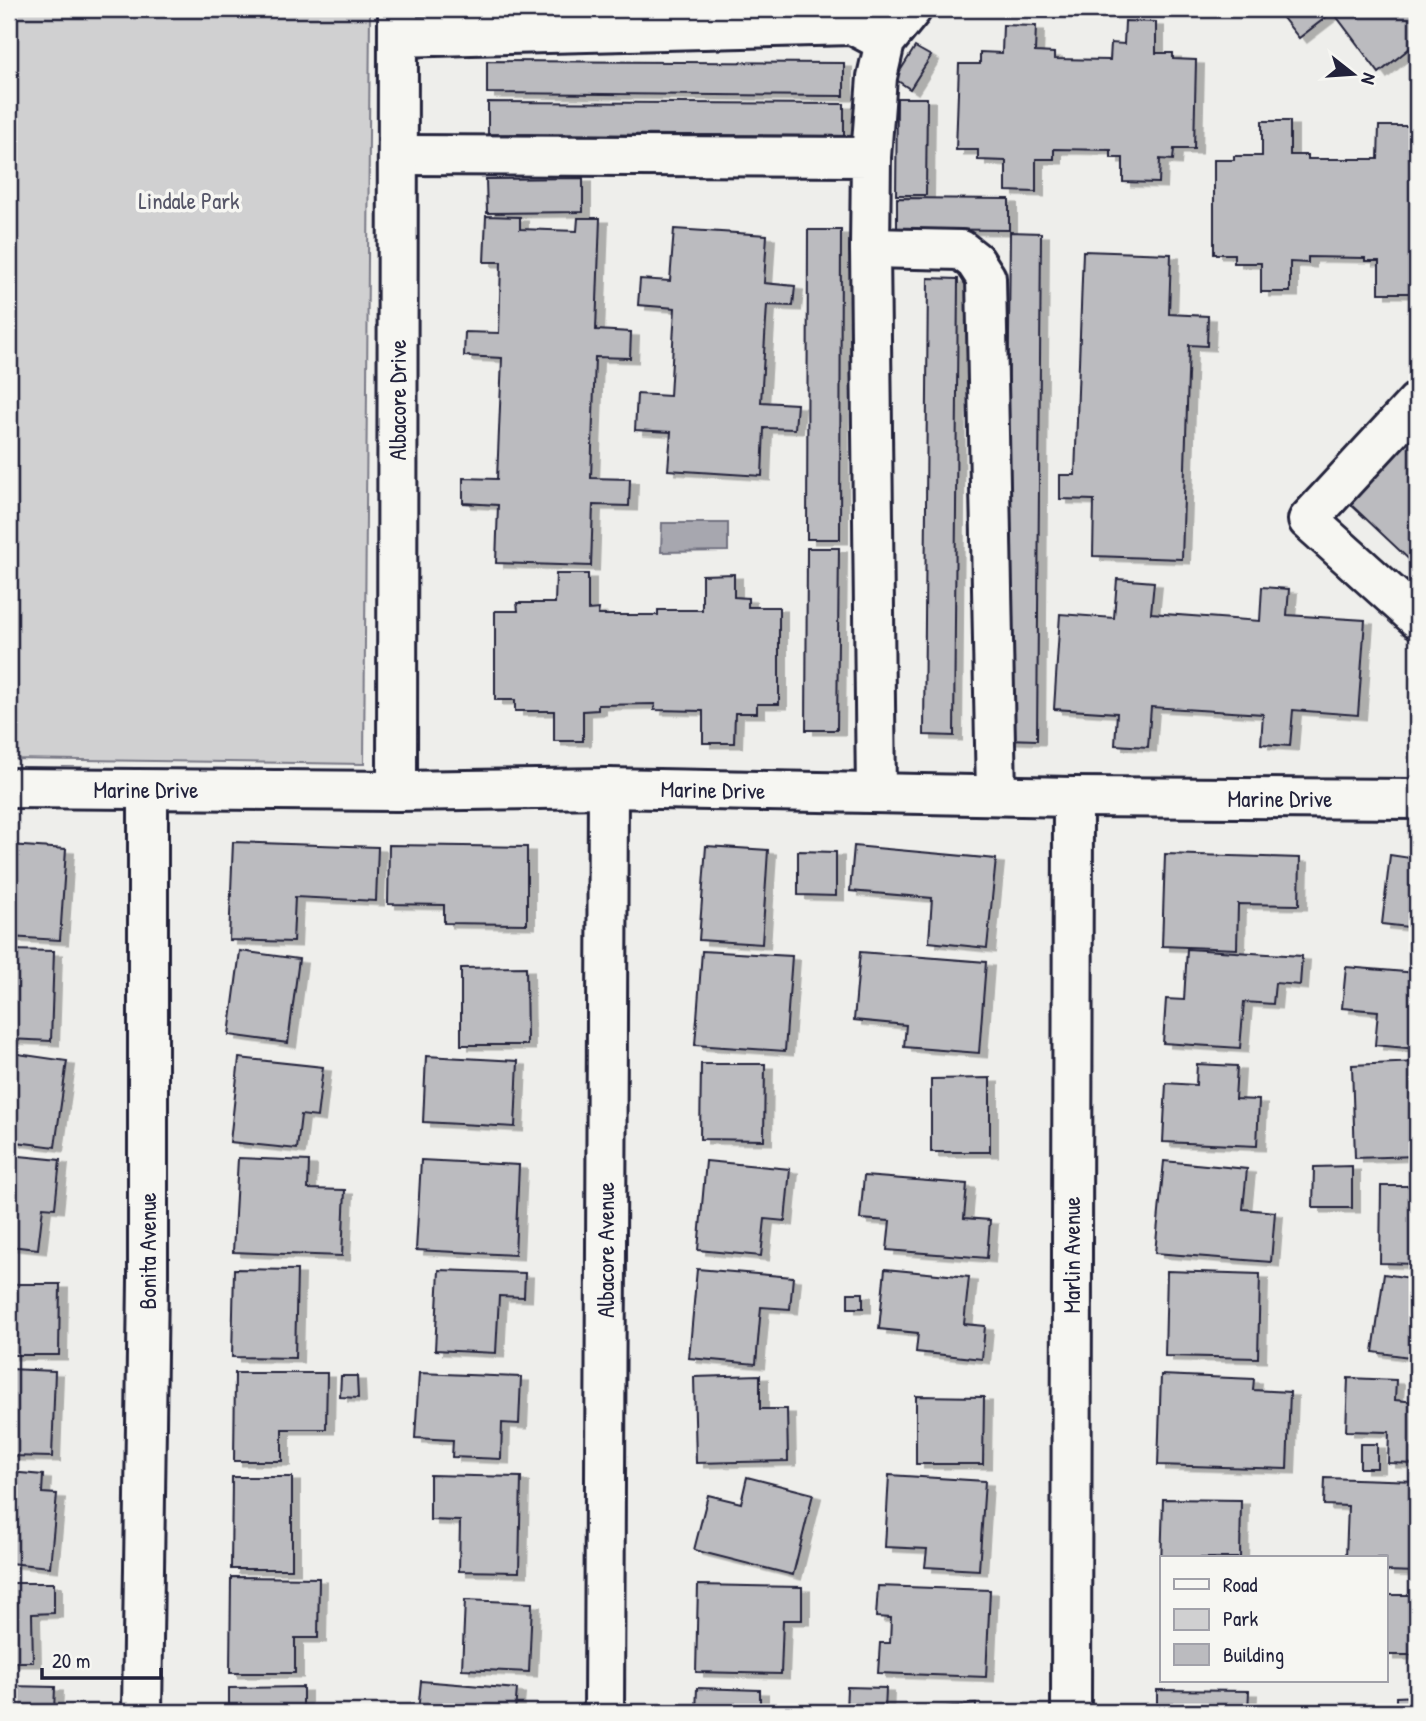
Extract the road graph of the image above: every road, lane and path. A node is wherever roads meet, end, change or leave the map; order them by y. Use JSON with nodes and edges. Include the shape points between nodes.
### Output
{"nodes":[{"id":1,"x":912,"y":9,"type":"edge"},
{"id":2,"x":398,"y":23,"type":"edge"},
{"id":3,"x":885,"y":42,"type":"junction"},
{"id":4,"x":398,"y":155,"type":"junction"},
{"id":5,"x":871,"y":157,"type":"junction"},
{"id":6,"x":870,"y":248,"type":"junction"},
{"id":7,"x":1417,"y":402,"type":"edge"},
{"id":8,"x":1417,"y":618,"type":"edge"},
{"id":9,"x":9,"y":788,"type":"edge"},
{"id":10,"x":608,"y":788,"type":"junction"},
{"id":11,"x":148,"y":790,"type":"junction"},
{"id":12,"x":397,"y":791,"type":"junction"},
{"id":13,"x":876,"y":793,"type":"junction"},
{"id":14,"x":996,"y":795,"type":"junction"},
{"id":15,"x":1073,"y":797,"type":"junction"},
{"id":16,"x":1417,"y":799,"type":"edge"},
{"id":17,"x":142,"y":1712,"type":"edge"},
{"id":18,"x":604,"y":1712,"type":"edge"},
{"id":19,"x":1071,"y":1712,"type":"edge"}],
"edges":[{"from":1,"to":3,"type":"street"},
{"from":2,"to":3,"type":"street","via":[[853,25]]},
{"from":2,"to":4,"type":"street","name":"Albacore Drive"},
{"from":3,"to":5,"type":"street","via":[[877,77]]},
{"from":4,"to":5,"type":"street"},
{"from":4,"to":12,"type":"street","name":"Albacore Drive"},
{"from":5,"to":6,"type":"street"},
{"from":6,"to":13,"type":"street"},
{"from":6,"to":14,"type":"street","via":[[961,250],[986,278]]},
{"from":7,"to":8,"type":"street","via":[[1308,520]]},
{"from":9,"to":11,"type":"street","name":"Marine Drive"},
{"from":10,"to":12,"type":"street","name":"Marine Drive"},
{"from":10,"to":13,"type":"street","name":"Marine Drive"},
{"from":10,"to":18,"type":"street","name":"Albacore Avenue"},
{"from":11,"to":12,"type":"street","name":"Marine Drive"},
{"from":11,"to":17,"type":"street","name":"Bonita Avenue"},
{"from":13,"to":14,"type":"street","name":"Marine Drive"},
{"from":14,"to":15,"type":"street","name":"Marine Drive"},
{"from":15,"to":16,"type":"street","name":"Marine Drive"},
{"from":15,"to":19,"type":"street","name":"Marlin Avenue"}]}
